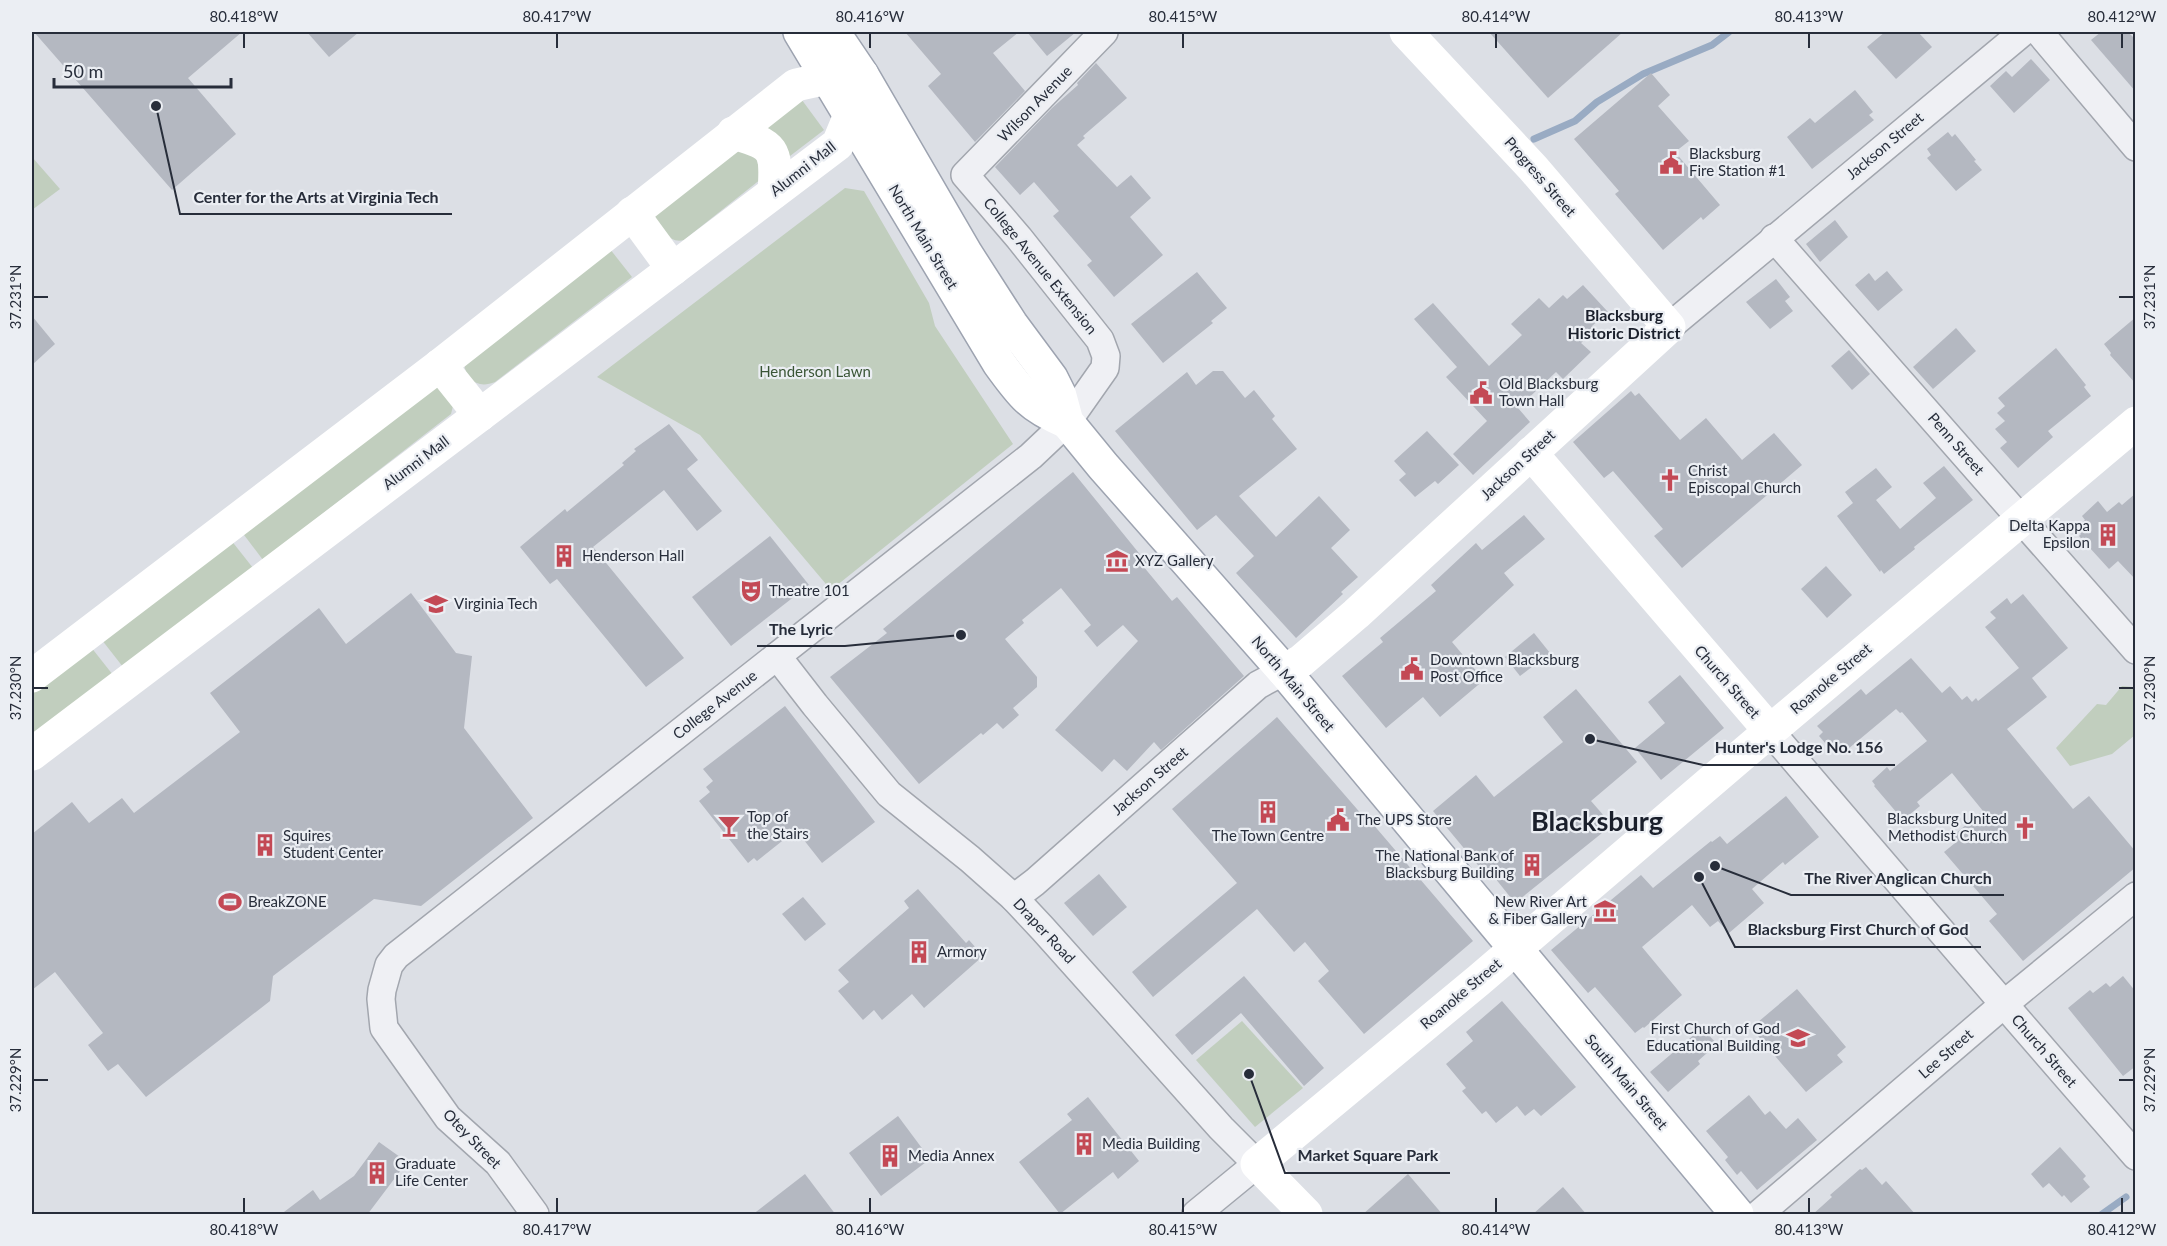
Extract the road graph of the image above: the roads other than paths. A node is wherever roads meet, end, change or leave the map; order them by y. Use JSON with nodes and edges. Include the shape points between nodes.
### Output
{"nodes":[{"id":1,"x":800,"y":32,"type":"edge"},
{"id":2,"x":832,"y":32,"type":"edge"},
{"id":3,"x":1104,"y":32,"type":"edge"},
{"id":4,"x":1406,"y":32,"type":"edge"},
{"id":5,"x":2023,"y":32,"type":"edge"},
{"id":6,"x":2039,"y":32,"type":"edge"},
{"id":7,"x":862,"y":75,"type":"junction"},
{"id":8,"x":828,"y":78,"type":"junction"},
{"id":9,"x":850,"y":115,"type":"junction"},
{"id":10,"x":733,"y":133,"type":"junction"},
{"id":11,"x":2136,"y":147,"type":"edge"},
{"id":12,"x":964,"y":175,"type":"joint"},
{"id":13,"x":774,"y":192,"type":"junction"},
{"id":14,"x":632,"y":213,"type":"junction"},
{"id":15,"x":1774,"y":238,"type":"junction"},
{"id":16,"x":673,"y":269,"type":"junction"},
{"id":17,"x":1669,"y":327,"type":"junction"},
{"id":18,"x":440,"y":365,"type":"junction"},
{"id":19,"x":480,"y":415,"type":"junction"},
{"id":20,"x":1068,"y":422,"type":"junction"},
{"id":21,"x":2136,"y":423,"type":"edge"},
{"id":22,"x":1531,"y":453,"type":"junction"},
{"id":23,"x":2021,"y":519,"type":"junction"},
{"id":24,"x":2136,"y":651,"type":"edge"},
{"id":25,"x":777,"y":656,"type":"junction"},
{"id":26,"x":1284,"y":671,"type":"junction"},
{"id":27,"x":32,"y":676,"type":"edge"},
{"id":28,"x":1770,"y":731,"type":"junction"},
{"id":29,"x":32,"y":754,"type":"edge"},
{"id":30,"x":2136,"y":896,"type":"edge"},
{"id":31,"x":1014,"y":898,"type":"junction"},
{"id":32,"x":1515,"y":949,"type":"junction"},
{"id":33,"x":381,"y":999,"type":"joint"},
{"id":34,"x":2003,"y":1005,"type":"junction"},
{"id":35,"x":2136,"y":1156,"type":"edge"},
{"id":36,"x":1257,"y":1164,"type":"junction"},
{"id":37,"x":535,"y":1215,"type":"edge"},
{"id":38,"x":1196,"y":1215,"type":"edge"},
{"id":39,"x":1306,"y":1215,"type":"edge"},
{"id":40,"x":1737,"y":1215,"type":"edge"},
{"id":41,"x":1759,"y":1215,"type":"edge"}],
"edges":[{"from":1,"to":8,"type":"street","name":"North Main Street"},
{"from":2,"to":7,"type":"street","name":"North Main Street"},
{"from":3,"to":12,"type":"street","name":"Wilson Avenue"},
{"from":4,"to":17,"type":"street","name":"Progress Street","via":[[1533,168]]},
{"from":5,"to":15,"type":"street","name":"Jackson Street"},
{"from":6,"to":11,"type":"street"},
{"from":7,"to":8,"type":"street"},
{"from":7,"to":9,"type":"street","name":"Alumni Mall"},
{"from":7,"to":20,"type":"street","name":"North Main Street","via":[[966,254],[1051,378]]},
{"from":8,"to":9,"type":"street","name":"North Main Street"},
{"from":8,"to":10,"type":"street","via":[[796,85]]},
{"from":9,"to":13,"type":"street","name":"Alumni Mall","via":[[838,144]]},
{"from":9,"to":20,"type":"street","name":"North Main Street","via":[[1019,392],[1042,411]]},
{"from":10,"to":13,"type":"street","via":[[766,145],[774,154]]},
{"from":10,"to":14,"type":"street"},
{"from":12,"to":20,"type":"street","name":"College Avenue Extension","via":[[1100,340],[1106,356],[1105,368]]},
{"from":13,"to":16,"type":"street","name":"Alumni Mall"},
{"from":14,"to":16,"type":"street"},
{"from":14,"to":18,"type":"street"},
{"from":15,"to":17,"type":"street","name":"Jackson Street"},
{"from":15,"to":23,"type":"street","name":"Penn Street"},
{"from":16,"to":19,"type":"street","name":"Alumni Mall"},
{"from":17,"to":22,"type":"street","name":"Jackson Street"},
{"from":18,"to":19,"type":"street"},
{"from":18,"to":27,"type":"street"},
{"from":19,"to":29,"type":"street","name":"Alumni Mall"},
{"from":20,"to":25,"type":"street","name":"College Avenue"},
{"from":20,"to":26,"type":"street","name":"North Main Street"},
{"from":21,"to":23,"type":"street","name":"Roanoke Street"},
{"from":22,"to":26,"type":"street","name":"Jackson Street","via":[[1356,614]]},
{"from":22,"to":28,"type":"street","name":"Church Street"},
{"from":23,"to":24,"type":"street","name":"Penn Street"},
{"from":23,"to":28,"type":"street","name":"Roanoke Street"},
{"from":25,"to":31,"type":"street","name":"Draper Road","via":[[889,794]]},
{"from":25,"to":33,"type":"street","name":"College Avenue","via":[[396,956],[385,977]]},
{"from":26,"to":31,"type":"street","name":"Jackson Street","via":[[1258,686]]},
{"from":26,"to":32,"type":"street","name":"North Main Street"},
{"from":28,"to":32,"type":"street","name":"Roanoke Street"},
{"from":28,"to":34,"type":"street","name":"Church Street"},
{"from":30,"to":34,"type":"street","name":"Lee Street"},
{"from":31,"to":36,"type":"street","name":"Draper Road"},
{"from":32,"to":36,"type":"street","name":"Roanoke Street"},
{"from":32,"to":40,"type":"street","name":"South Main Street"},
{"from":33,"to":37,"type":"street","name":"Otey Street","via":[[384,1028],[394,1044],[448,1118],[498,1163]]},
{"from":34,"to":35,"type":"street","name":"Church Street"},
{"from":34,"to":41,"type":"street","name":"Lee Street"},
{"from":36,"to":38,"type":"street","name":"Roanoke Street"},
{"from":36,"to":39,"type":"street","name":"Draper Road"}]}
